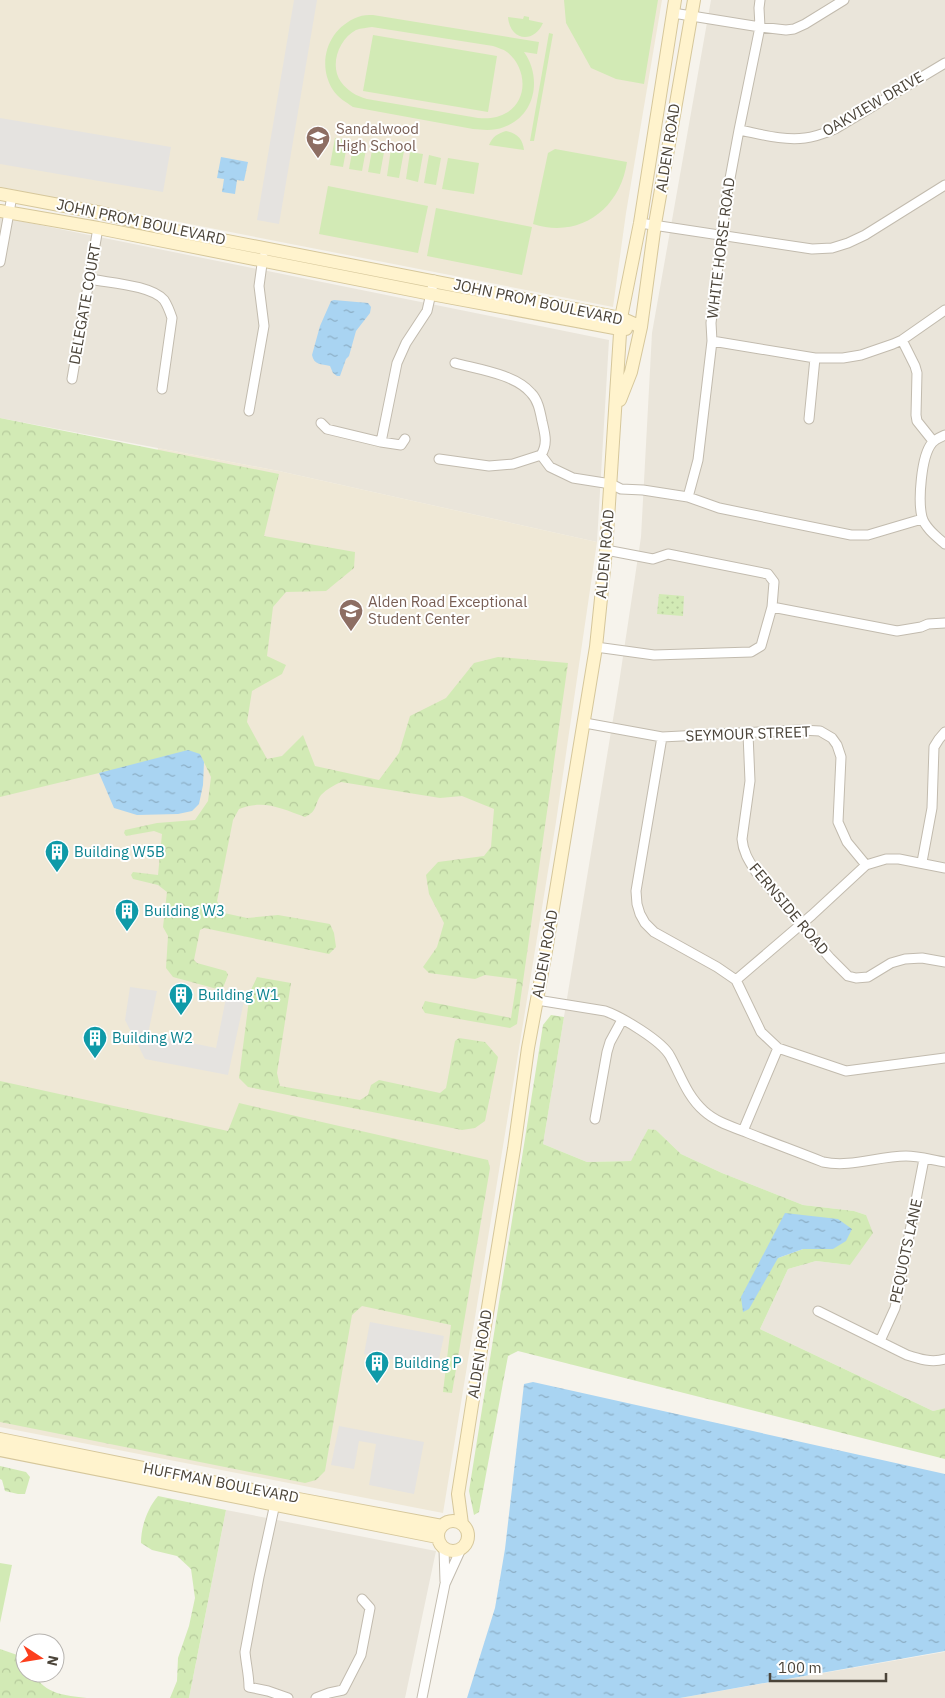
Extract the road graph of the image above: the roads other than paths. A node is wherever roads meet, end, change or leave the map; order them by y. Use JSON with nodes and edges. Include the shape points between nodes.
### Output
{"nodes":[{"id":1,"x":694,"y":0,"type":"edge"},
{"id":2,"x":760,"y":0,"type":"edge"},
{"id":3,"x":844,"y":0,"type":"edge"},
{"id":4,"x":674,"y":6,"type":"edge"},
{"id":5,"x":692,"y":16,"type":"junction"},
{"id":6,"x":760,"y":27,"type":"junction"},
{"id":7,"x":945,"y":63,"type":"edge"},
{"id":8,"x":739,"y":130,"type":"junction"},
{"id":9,"x":945,"y":185,"type":"edge"},
{"id":10,"x":6,"y":195,"type":"edge"},
{"id":11,"x":75,"y":208,"type":"junction"},
{"id":12,"x":4,"y":211,"type":"edge"},
{"id":13,"x":62,"y":222,"type":"junction"},
{"id":14,"x":640,"y":223,"type":"junction"},
{"id":15,"x":655,"y":224,"type":"junction"},
{"id":16,"x":98,"y":228,"type":"junction"},
{"id":17,"x":722,"y":236,"type":"junction"},
{"id":18,"x":266,"y":247,"type":"junction"},
{"id":19,"x":263,"y":261,"type":"junction"},
{"id":20,"x":0,"y":262,"type":"edge"},
{"id":21,"x":90,"y":279,"type":"junction"},
{"id":22,"x":434,"y":280,"type":"junction"},
{"id":23,"x":431,"y":294,"type":"junction"},
{"id":24,"x":945,"y":310,"type":"edge"},
{"id":25,"x":621,"y":324,"type":"junction"},
{"id":26,"x":641,"y":326,"type":"junction"},
{"id":27,"x":902,"y":340,"type":"junction"},
{"id":28,"x":712,"y":341,"type":"junction"},
{"id":29,"x":815,"y":358,"type":"junction"},
{"id":30,"x":455,"y":363,"type":"dead end"},
{"id":31,"x":72,"y":379,"type":"dead end"},
{"id":32,"x":162,"y":389,"type":"dead end"},
{"id":33,"x":249,"y":411,"type":"dead end"},
{"id":34,"x":616,"y":412,"type":"junction"},
{"id":35,"x":809,"y":419,"type":"dead end"},
{"id":36,"x":321,"y":423,"type":"dead end"},
{"id":37,"x":945,"y":435,"type":"edge"},
{"id":38,"x":405,"y":439,"type":"dead end"},
{"id":39,"x":933,"y":441,"type":"junction"},
{"id":40,"x":381,"y":442,"type":"junction"},
{"id":41,"x":541,"y":455,"type":"junction"},
{"id":42,"x":439,"y":458,"type":"dead end"},
{"id":43,"x":610,"y":484,"type":"junction"},
{"id":44,"x":688,"y":498,"type":"junction"},
{"id":45,"x":922,"y":518,"type":"junction"},
{"id":46,"x":945,"y":544,"type":"edge"},
{"id":47,"x":606,"y":550,"type":"junction"},
{"id":48,"x":772,"y":606,"type":"junction"},
{"id":49,"x":945,"y":623,"type":"edge"},
{"id":50,"x":596,"y":647,"type":"junction"},
{"id":51,"x":585,"y":723,"type":"junction"},
{"id":52,"x":945,"y":732,"type":"edge"},
{"id":53,"x":748,"y":734,"type":"junction"},
{"id":54,"x":662,"y":737,"type":"junction"},
{"id":55,"x":922,"y":862,"type":"junction"},
{"id":56,"x":866,"y":865,"type":"junction"},
{"id":57,"x":945,"y":868,"type":"edge"},
{"id":58,"x":801,"y":924,"type":"junction"},
{"id":59,"x":945,"y":962,"type":"edge"},
{"id":60,"x":736,"y":980,"type":"junction"},
{"id":61,"x":537,"y":1000,"type":"junction"},
{"id":62,"x":622,"y":1020,"type":"junction"},
{"id":63,"x":778,"y":1048,"type":"junction"},
{"id":64,"x":945,"y":1058,"type":"edge"},
{"id":65,"x":595,"y":1119,"type":"dead end"},
{"id":66,"x":744,"y":1131,"type":"junction"},
{"id":67,"x":924,"y":1159,"type":"junction"},
{"id":68,"x":945,"y":1162,"type":"edge"},
{"id":69,"x":818,"y":1311,"type":"dead end"},
{"id":70,"x":880,"y":1341,"type":"junction"},
{"id":71,"x":945,"y":1359,"type":"edge"},
{"id":72,"x":0,"y":1439,"type":"edge"},
{"id":73,"x":0,"y":1450,"type":"edge"},
{"id":74,"x":458,"y":1494,"type":"junction"},
{"id":75,"x":276,"y":1500,"type":"junction"},
{"id":76,"x":462,"y":1524,"type":"junction"},
{"id":77,"x":441,"y":1529,"type":"junction"},
{"id":78,"x":444,"y":1549,"type":"junction"},
{"id":79,"x":461,"y":1549,"type":"junction"},
{"id":80,"x":445,"y":1584,"type":"junction"},
{"id":81,"x":362,"y":1598,"type":"dead end"},
{"id":82,"x":288,"y":1698,"type":"edge"},
{"id":83,"x":316,"y":1698,"type":"edge"},
{"id":84,"x":422,"y":1698,"type":"edge"}],
"edges":[{"from":1,"to":5,"type":"street","name":"ALDEN ROAD"},
{"from":2,"to":6,"type":"street","name":"WHITE HORSE ROAD"},
{"from":3,"to":6,"type":"street","via":[[794,29]]},
{"from":4,"to":5,"type":"street"},
{"from":4,"to":14,"type":"street","name":"ALDEN ROAD"},
{"from":5,"to":6,"type":"street"},
{"from":5,"to":15,"type":"street","name":"ALDEN ROAD"},
{"from":6,"to":8,"type":"street","name":"WHITE HORSE ROAD"},
{"from":7,"to":8,"type":"street","name":"OAKVIEW DRIVE","via":[[835,129],[817,136],[786,138]]},
{"from":8,"to":17,"type":"street","name":"WHITE HORSE ROAD"},
{"from":9,"to":17,"type":"street","via":[[866,235],[832,248],[812,249]]},
{"from":10,"to":11,"type":"street","name":"JOHN PROM BOULEVARD"},
{"from":10,"to":12,"type":"street"},
{"from":11,"to":13,"type":"street"},
{"from":11,"to":18,"type":"street","name":"JOHN PROM BOULEVARD"},
{"from":12,"to":13,"type":"street","name":"JOHN PROM BOULEVARD"},
{"from":12,"to":20,"type":"street"},
{"from":13,"to":16,"type":"street","name":"JOHN PROM BOULEVARD"},
{"from":14,"to":15,"type":"street"},
{"from":14,"to":25,"type":"street","name":"ALDEN ROAD"},
{"from":15,"to":17,"type":"street"},
{"from":15,"to":26,"type":"street","name":"ALDEN ROAD"},
{"from":16,"to":19,"type":"street","name":"JOHN PROM BOULEVARD"},
{"from":16,"to":21,"type":"street","name":"DELEGATE COURT"},
{"from":17,"to":28,"type":"street","name":"WHITE HORSE ROAD","via":[[711,324]]},
{"from":18,"to":19,"type":"street"},
{"from":18,"to":22,"type":"street","name":"JOHN PROM BOULEVARD"},
{"from":19,"to":23,"type":"street","name":"JOHN PROM BOULEVARD"},
{"from":19,"to":33,"type":"street","via":[[259,286],[264,326]]},
{"from":21,"to":31,"type":"street","name":"DELEGATE COURT"},
{"from":21,"to":32,"type":"street","via":[[155,293],[169,308],[171,332]]},
{"from":22,"to":23,"type":"street"},
{"from":22,"to":25,"type":"street","name":"JOHN PROM BOULEVARD"},
{"from":23,"to":25,"type":"street","name":"JOHN PROM BOULEVARD"},
{"from":23,"to":40,"type":"street","via":[[424,318],[397,363]]},
{"from":24,"to":27,"type":"street"},
{"from":25,"to":26,"type":"street","name":"JOHN PROM BOULEVARD"},
{"from":25,"to":34,"type":"street","name":"ALDEN ROAD"},
{"from":26,"to":34,"type":"street","name":"ALDEN ROAD","via":[[631,372]]},
{"from":27,"to":29,"type":"street","via":[[861,355]]},
{"from":27,"to":39,"type":"street","via":[[917,373],[917,421]]},
{"from":28,"to":29,"type":"street"},
{"from":28,"to":44,"type":"street","name":"WHITE HORSE ROAD","via":[[698,460]]},
{"from":29,"to":35,"type":"street"},
{"from":30,"to":41,"type":"street","via":[[515,381],[531,393],[544,428],[546,441]]},
{"from":34,"to":43,"type":"street","name":"ALDEN ROAD"},
{"from":36,"to":40,"type":"street","via":[[327,429]]},
{"from":37,"to":39,"type":"street"},
{"from":38,"to":40,"type":"street","via":[[401,445]]},
{"from":39,"to":45,"type":"street","via":[[928,450],[921,486]]},
{"from":41,"to":42,"type":"street","via":[[513,464],[489,466]]},
{"from":41,"to":43,"type":"street","via":[[550,467],[573,478]]},
{"from":43,"to":44,"type":"street","via":[[621,489]]},
{"from":43,"to":47,"type":"street","name":"ALDEN ROAD"},
{"from":44,"to":45,"type":"street","via":[[719,508],[851,535],[874,533]]},
{"from":45,"to":46,"type":"street","via":[[929,530]]},
{"from":47,"to":48,"type":"street","via":[[654,559],[668,554],[768,574],[774,582]]},
{"from":47,"to":50,"type":"street","name":"ALDEN ROAD"},
{"from":48,"to":49,"type":"street","via":[[897,631]]},
{"from":48,"to":50,"type":"street","via":[[761,646],[751,652],[654,655]]},
{"from":50,"to":51,"type":"street","name":"ALDEN ROAD"},
{"from":51,"to":54,"type":"street","name":"SEYMOUR STREET"},
{"from":51,"to":61,"type":"street","name":"ALDEN ROAD"},
{"from":52,"to":55,"type":"street","via":[[934,747],[932,808]]},
{"from":53,"to":54,"type":"street","name":"SEYMOUR STREET"},
{"from":53,"to":56,"type":"street","name":"SEYMOUR STREET","via":[[801,730],[820,731],[832,738],[841,756],[838,822],[847,842]]},
{"from":53,"to":58,"type":"street","name":"FERNSIDE ROAD","via":[[750,781],[743,848],[756,872]]},
{"from":54,"to":60,"type":"street","via":[[636,892],[640,914],[654,932]]},
{"from":55,"to":56,"type":"street","via":[[886,859]]},
{"from":55,"to":57,"type":"street"},
{"from":56,"to":58,"type":"street"},
{"from":58,"to":59,"type":"street","name":"FERNSIDE ROAD","via":[[839,969],[851,977],[868,978],[891,963],[905,959]]},
{"from":58,"to":60,"type":"street"},
{"from":60,"to":63,"type":"street","via":[[761,1032]]},
{"from":61,"to":62,"type":"street","via":[[605,1011]]},
{"from":61,"to":74,"type":"street","name":"ALDEN ROAD"},
{"from":62,"to":65,"type":"street","via":[[607,1052]]},
{"from":62,"to":66,"type":"street","via":[[666,1050],[688,1093],[705,1112]]},
{"from":63,"to":64,"type":"street","via":[[846,1071]]},
{"from":63,"to":66,"type":"street"},
{"from":66,"to":67,"type":"street","via":[[832,1164],[906,1156]]},
{"from":67,"to":68,"type":"street"},
{"from":67,"to":70,"type":"street","name":"PEQUOTS LANE","via":[[895,1308]]},
{"from":69,"to":70,"type":"street"},
{"from":70,"to":71,"type":"street","via":[[919,1359]]},
{"from":72,"to":75,"type":"street","name":"HUFFMAN BOULEVARD"},
{"from":73,"to":75,"type":"street","name":"HUFFMAN BOULEVARD"},
{"from":74,"to":76,"type":"street","name":"ALDEN ROAD"},
{"from":74,"to":77,"type":"street","name":"ALDEN ROAD"},
{"from":75,"to":77,"type":"street","name":"HUFFMAN BOULEVARD"},
{"from":75,"to":82,"type":"street","via":[[245,1652],[249,1687]]},
{"from":76,"to":77,"type":"street","via":[[453,1521]]},
{"from":76,"to":79,"type":"street","via":[[468,1540]]},
{"from":77,"to":78,"type":"street","via":[[439,1545]]},
{"from":78,"to":79,"type":"street"},
{"from":78,"to":80,"type":"street"},
{"from":79,"to":80,"type":"street"},
{"from":80,"to":84,"type":"street"},
{"from":81,"to":83,"type":"street","via":[[370,1608],[362,1655],[343,1690]]}]}
